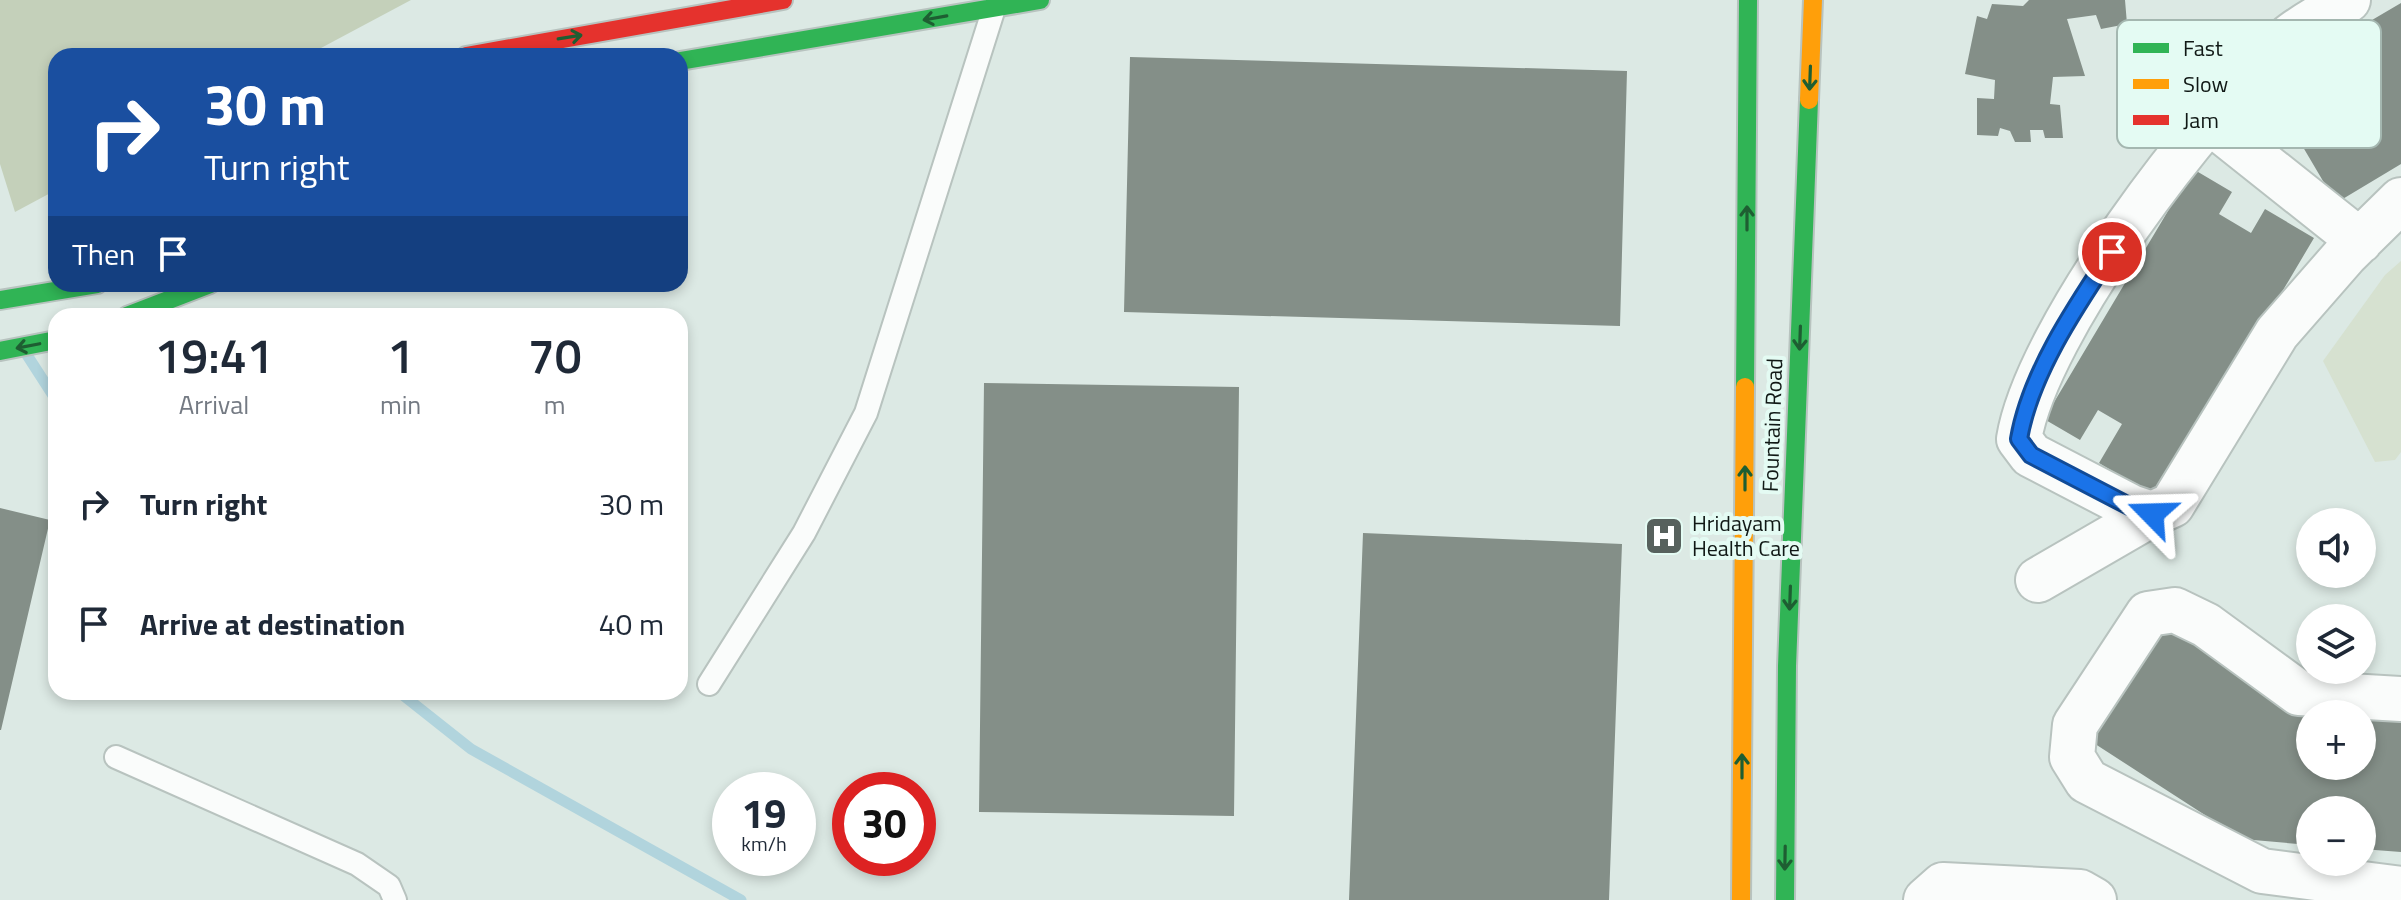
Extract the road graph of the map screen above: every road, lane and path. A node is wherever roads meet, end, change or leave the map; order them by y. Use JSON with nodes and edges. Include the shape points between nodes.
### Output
{"nodes":[{"id":1,"x":783,"y":0,"type":"edge"},
{"id":2,"x":1040,"y":0,"type":"edge"},
{"id":3,"x":1748,"y":0,"type":"edge"},
{"id":4,"x":1813,"y":0,"type":"edge"},
{"id":5,"x":2348,"y":0,"type":"edge"},
{"id":6,"x":995,"y":4,"type":"edge"},
{"id":7,"x":2316,"y":20,"type":"edge"},
{"id":8,"x":511,"y":48,"type":"edge"},
{"id":9,"x":688,"y":60,"type":"edge"},
{"id":10,"x":2188,"y":148,"type":"edge"},
{"id":11,"x":2243,"y":148,"type":"edge"},
{"id":12,"x":2401,"y":200,"type":"edge"},
{"id":13,"x":2360,"y":241,"type":"junction"},
{"id":14,"x":59,"y":292,"type":"edge"},
{"id":15,"x":189,"y":292,"type":"edge"},
{"id":16,"x":0,"y":300,"type":"edge"},
{"id":17,"x":148,"y":308,"type":"edge"},
{"id":18,"x":48,"y":342,"type":"edge"},
{"id":19,"x":0,"y":351,"type":"edge"},
{"id":20,"x":2152,"y":514,"type":"junction"},
{"id":21,"x":2038,"y":580,"type":"dead end"},
{"id":22,"x":709,"y":684,"type":"dead end"},
{"id":23,"x":2401,"y":699,"type":"edge"},
{"id":24,"x":116,"y":757,"type":"dead end"},
{"id":25,"x":2401,"y":889,"type":"edge"},
{"id":26,"x":395,"y":900,"type":"edge"},
{"id":27,"x":1741,"y":900,"type":"edge"},
{"id":28,"x":1785,"y":900,"type":"edge"},
{"id":29,"x":1926,"y":900,"type":"edge"},
{"id":30,"x":2094,"y":900,"type":"edge"}],
"edges":[{"from":8,"to":1,"type":"street","one_way":true},
{"from":2,"to":6,"type":"street"},
{"from":27,"to":3,"type":"street","name":"Fountain Road","one_way":true},
{"from":4,"to":28,"type":"street","name":"Fountain Road","one_way":true,"via":[[1787,666]]},
{"from":5,"to":7,"type":"street"},
{"from":6,"to":9,"type":"street","one_way":true},
{"from":6,"to":22,"type":"lane","via":[[866,413],[804,533]]},
{"from":10,"to":20,"type":"street","via":[[2069,317],[2023,417],[2019,439],[2031,455]]},
{"from":11,"to":13,"type":"street"},
{"from":12,"to":13,"type":"street"},
{"from":13,"to":20,"type":"street","via":[[2277,333],[2172,505]]},
{"from":14,"to":16,"type":"street"},
{"from":15,"to":17,"type":"street"},
{"from":18,"to":19,"type":"street","one_way":true},
{"from":20,"to":21,"type":"street"},
{"from":23,"to":25,"type":"street","via":[[2299,693],[2206,625],[2175,610],[2148,614],[2075,725],[2072,757],[2087,781],[2262,871]]},
{"from":24,"to":26,"type":"lane","via":[[357,864],[389,886]]},
{"from":29,"to":30,"type":"street","via":[[1943,885],[2080,892]]}]}
